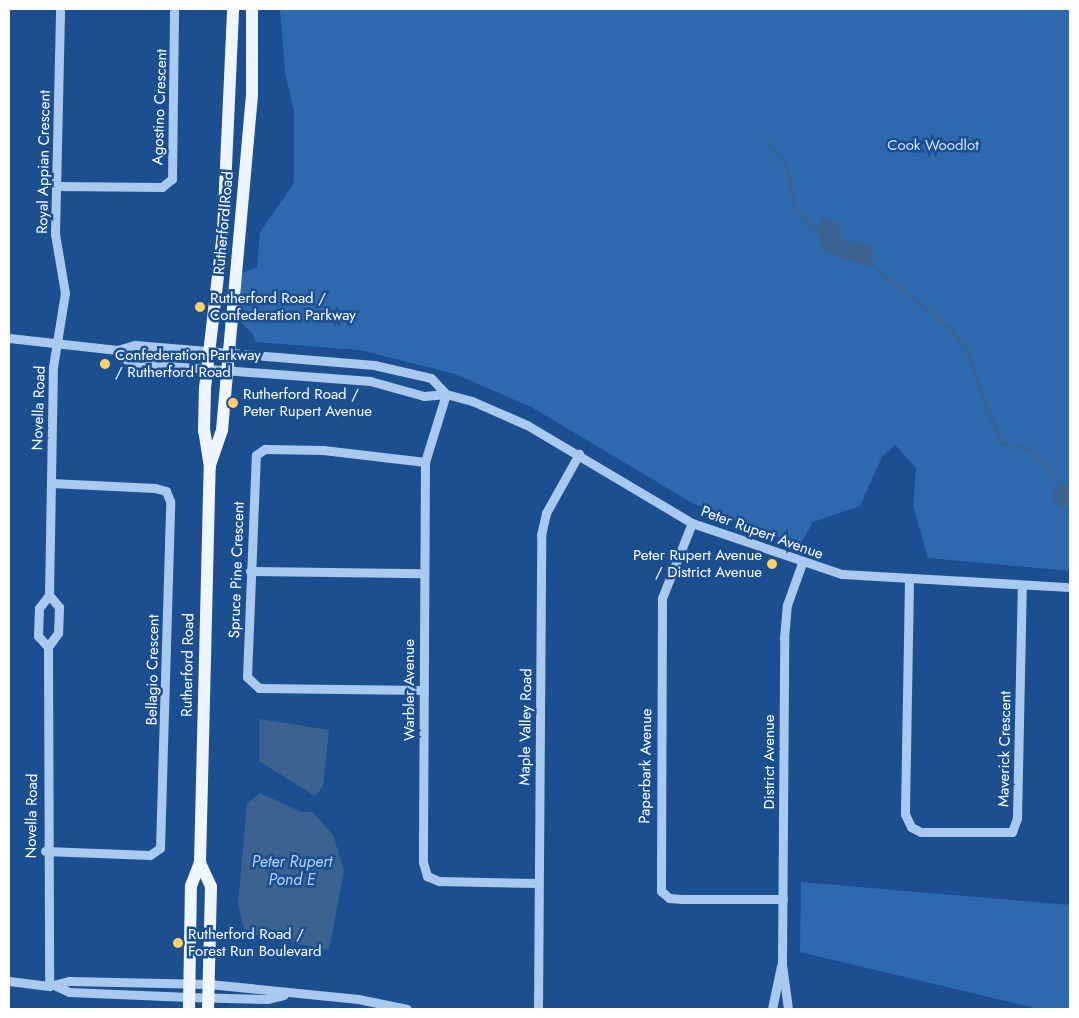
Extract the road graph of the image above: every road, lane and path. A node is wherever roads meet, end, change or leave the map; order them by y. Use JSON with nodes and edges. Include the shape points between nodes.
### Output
{"nodes":[{"id":1,"x":60,"y":9,"type":"edge"},
{"id":2,"x":174,"y":9,"type":"edge"},
{"id":3,"x":233,"y":9,"type":"edge"},
{"id":4,"x":252,"y":9,"type":"edge"},
{"id":5,"x":57,"y":186,"type":"junction"},
{"id":6,"x":9,"y":338,"type":"edge"},
{"id":7,"x":57,"y":343,"type":"junction"},
{"id":8,"x":116,"y":350,"type":"junction"},
{"id":9,"x":211,"y":353,"type":"junction"},
{"id":10,"x":229,"y":353,"type":"junction"},
{"id":11,"x":209,"y":368,"type":"junction"},
{"id":12,"x":226,"y":371,"type":"junction"},
{"id":13,"x":446,"y":394,"type":"junction"},
{"id":14,"x":578,"y":454,"type":"junction"},
{"id":15,"x":425,"y":462,"type":"junction"},
{"id":16,"x":210,"y":467,"type":"junction"},
{"id":17,"x":51,"y":483,"type":"junction"},
{"id":18,"x":692,"y":522,"type":"junction"},
{"id":19,"x":802,"y":563,"type":"junction"},
{"id":20,"x":250,"y":571,"type":"junction"},
{"id":21,"x":424,"y":573,"type":"junction"},
{"id":22,"x":909,"y":581,"type":"junction"},
{"id":23,"x":1022,"y":585,"type":"junction"},
{"id":24,"x":1070,"y":587,"type":"edge"},
{"id":25,"x":49,"y":595,"type":"junction"},
{"id":26,"x":48,"y":647,"type":"junction"},
{"id":27,"x":423,"y":690,"type":"junction"},
{"id":28,"x":45,"y":851,"type":"junction"},
{"id":29,"x":200,"y":864,"type":"junction"},
{"id":30,"x":538,"y":882,"type":"junction"},
{"id":31,"x":783,"y":899,"type":"junction"},
{"id":32,"x":782,"y":964,"type":"junction"},
{"id":33,"x":9,"y":981,"type":"edge"},
{"id":34,"x":189,"y":983,"type":"junction"},
{"id":35,"x":209,"y":984,"type":"junction"},
{"id":36,"x":53,"y":986,"type":"junction"},
{"id":37,"x":284,"y":995,"type":"junction"},
{"id":38,"x":189,"y":1003,"type":"edge"},
{"id":39,"x":208,"y":1004,"type":"edge"},
{"id":40,"x":407,"y":1009,"type":"edge"},
{"id":41,"x":538,"y":1009,"type":"edge"},
{"id":42,"x":772,"y":1009,"type":"edge"},
{"id":43,"x":788,"y":1009,"type":"edge"}],
"edges":[{"from":1,"to":5,"type":"street","name":"Royal Appian Crescent"},
{"from":2,"to":5,"type":"street","name":"Agostino Crescent","via":[[172,178],[162,187]]},
{"from":3,"to":9,"type":"main road","name":"Rutherford Road","via":[[223,232]]},
{"from":4,"to":10,"type":"main road","name":"Rutherford Road","via":[[252,95]]},
{"from":5,"to":7,"type":"street","name":"Royal Appian Crescent","via":[[55,234],[65,293]]},
{"from":6,"to":7,"type":"street"},
{"from":7,"to":8,"type":"street"},
{"from":7,"to":17,"type":"street","name":"Novella Road"},
{"from":8,"to":9,"type":"street","name":"Peter Rupert Avenue","via":[[135,345]]},
{"from":8,"to":11,"type":"street","name":"Peter Rupert Avenue","via":[[130,363]]},
{"from":9,"to":10,"type":"street","name":"Peter Rupert Avenue"},
{"from":9,"to":11,"type":"main road","name":"Rutherford Road"},
{"from":10,"to":12,"type":"main road","name":"Rutherford Road"},
{"from":10,"to":13,"type":"street","name":"Peter Rupert Avenue","via":[[374,365],[431,378]]},
{"from":11,"to":12,"type":"street","name":"Peter Rupert Avenue"},
{"from":11,"to":16,"type":"main road","name":"Rutherford Road","via":[[204,431]]},
{"from":12,"to":13,"type":"street","name":"Peter Rupert Avenue","via":[[370,382],[424,396]]},
{"from":12,"to":16,"type":"main road","name":"Rutherford Road","via":[[222,430]]},
{"from":13,"to":14,"type":"street","name":"Peter Rupert Avenue","via":[[527,425]]},
{"from":13,"to":15,"type":"street","name":"Warbler Avenue"},
{"from":14,"to":18,"type":"street","name":"Peter Rupert Avenue"},
{"from":14,"to":30,"type":"street","name":"Maple Valley Road","via":[[546,513],[541,535]]},
{"from":15,"to":20,"type":"street","name":"Spruce Pine Crescent","via":[[323,450],[260,451],[254,466]]},
{"from":15,"to":21,"type":"street","name":"Warbler Avenue"},
{"from":16,"to":29,"type":"main road","name":"Rutherford Road"},
{"from":17,"to":25,"type":"street","name":"Novella Road"},
{"from":17,"to":28,"type":"street","name":"Bellagio Crescent","via":[[155,488],[166,491],[170,511],[160,848],[150,855]]},
{"from":18,"to":19,"type":"street","name":"Peter Rupert Avenue"},
{"from":18,"to":31,"type":"street","name":"Paperbark Avenue","via":[[662,598],[661,890],[675,898]]},
{"from":19,"to":22,"type":"street","name":"Peter Rupert Avenue","via":[[842,574]]},
{"from":19,"to":31,"type":"street","name":"District Avenue","via":[[787,605],[784,638]]},
{"from":20,"to":21,"type":"street"},
{"from":20,"to":27,"type":"street","name":"Spruce Pine Crescent","via":[[247,678],[252,685]]},
{"from":21,"to":27,"type":"street","name":"Warbler Avenue"},
{"from":22,"to":23,"type":"street","name":"Peter Rupert Avenue"},
{"from":22,"to":23,"type":"street","name":"Maverick Crescent","via":[[905,814],[910,827],[922,832],[998,834],[1012,832],[1015,825]]},
{"from":23,"to":24,"type":"street","name":"Peter Rupert Avenue"},
{"from":25,"to":26,"type":"street","name":"Novella Road","via":[[40,608],[38,636]]},
{"from":25,"to":26,"type":"street","name":"Novella Road","via":[[59,607],[58,633]]},
{"from":26,"to":28,"type":"street","name":"Novella Road"},
{"from":27,"to":30,"type":"street","name":"Warbler Avenue","via":[[423,862],[427,876],[438,881]]},
{"from":28,"to":36,"type":"street","name":"Novella Road"},
{"from":29,"to":34,"type":"main road","name":"Rutherford Road","via":[[191,886]]},
{"from":29,"to":35,"type":"main road","name":"Rutherford Road","via":[[211,887]]},
{"from":30,"to":41,"type":"street","name":"Maple Valley Road"},
{"from":31,"to":32,"type":"street","name":"District Avenue"},
{"from":32,"to":42,"type":"street","name":"District Avenue"},
{"from":32,"to":43,"type":"street","name":"District Avenue"},
{"from":33,"to":36,"type":"street"},
{"from":34,"to":35,"type":"street"},
{"from":34,"to":36,"type":"street","via":[[68,981]]},
{"from":34,"to":38,"type":"main road","name":"Rutherford Road"},
{"from":35,"to":37,"type":"street"},
{"from":35,"to":39,"type":"main road","name":"Rutherford Road"},
{"from":36,"to":38,"type":"street","via":[[69,992]]},
{"from":37,"to":39,"type":"street"},
{"from":37,"to":40,"type":"street","via":[[358,999]]},
{"from":38,"to":39,"type":"street"}]}
